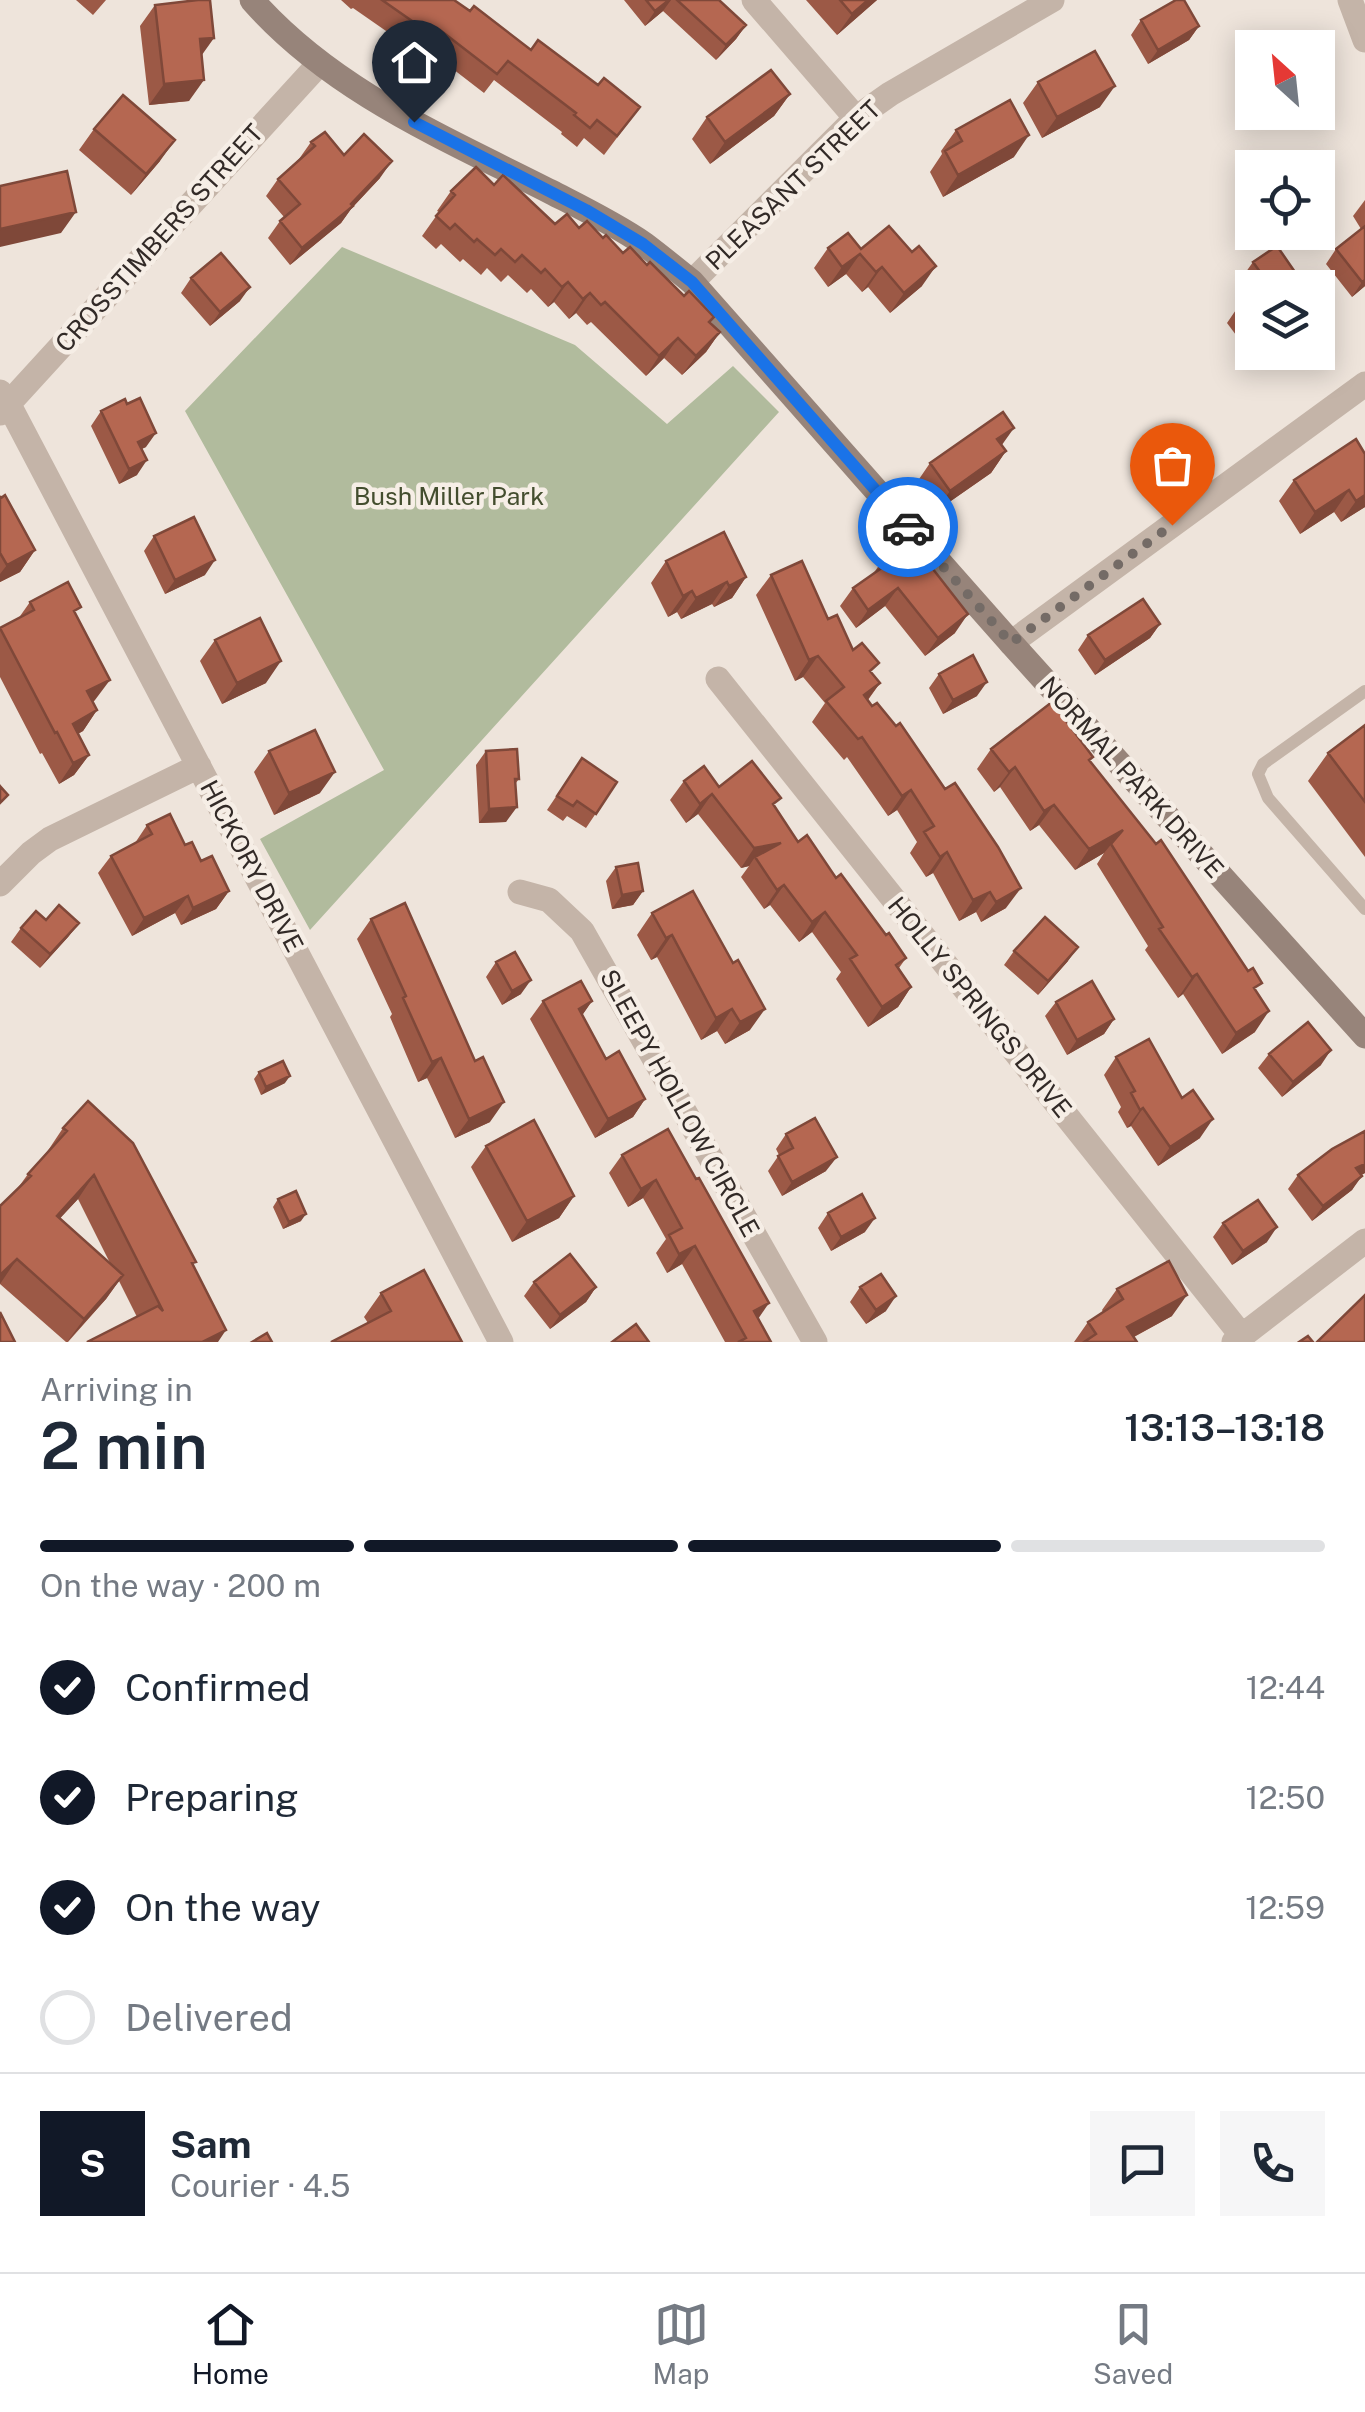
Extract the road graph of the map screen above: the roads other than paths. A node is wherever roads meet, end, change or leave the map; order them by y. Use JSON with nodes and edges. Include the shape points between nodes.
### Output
{"nodes":[{"id":1,"x":252,"y":0,"type":"edge"},
{"id":2,"x":754,"y":0,"type":"edge"},
{"id":3,"x":1052,"y":0,"type":"edge"},
{"id":4,"x":1350,"y":0,"type":"edge"},
{"id":5,"x":1365,"y":40,"type":"edge"},
{"id":6,"x":319,"y":64,"type":"junction"},
{"id":7,"x":856,"y":118,"type":"junction"},
{"id":8,"x":692,"y":282,"type":"junction"},
{"id":9,"x":1365,"y":384,"type":"edge"},
{"id":10,"x":3,"y":403,"type":"edge"},
{"id":11,"x":1011,"y":643,"type":"junction"},
{"id":12,"x":718,"y":679,"type":"dead end"},
{"id":13,"x":1365,"y":691,"type":"edge"},
{"id":14,"x":198,"y":766,"type":"junction"},
{"id":15,"x":0,"y":884,"type":"edge"},
{"id":16,"x":520,"y":892,"type":"dead end"},
{"id":17,"x":1365,"y":910,"type":"edge"},
{"id":18,"x":1365,"y":1036,"type":"edge"},
{"id":19,"x":1365,"y":1240,"type":"edge"},
{"id":20,"x":1238,"y":1339,"type":"edge"},
{"id":21,"x":501,"y":1342,"type":"edge"},
{"id":22,"x":815,"y":1342,"type":"edge"}],
"edges":[{"from":1,"to":6,"type":"street","name":"NORMAL PARK DRIVE"},
{"from":2,"to":7,"type":"street"},
{"from":3,"to":7,"type":"street","name":"PLEASANT STREET"},
{"from":4,"to":5,"type":"street"},
{"from":6,"to":8,"type":"street","name":"NORMAL PARK DRIVE","via":[[380,105],[614,227]]},
{"from":6,"to":10,"type":"street","name":"CROSSTIMBERS STREET"},
{"from":7,"to":8,"type":"street","name":"PLEASANT STREET"},
{"from":8,"to":11,"type":"street","name":"NORMAL PARK DRIVE"},
{"from":9,"to":11,"type":"street"},
{"from":10,"to":14,"type":"street","name":"HICKORY DRIVE"},
{"from":11,"to":18,"type":"street","name":"NORMAL PARK DRIVE"},
{"from":12,"to":20,"type":"street","name":"HOLLY SPRINGS DRIVE"},
{"from":13,"to":17,"type":"lane","via":[[1258,774],[1268,798]]},
{"from":14,"to":15,"type":"street","via":[[50,839]]},
{"from":14,"to":21,"type":"street","name":"HICKORY DRIVE"},
{"from":16,"to":22,"type":"street","name":"SLEEPY HOLLOW CIRCLE","via":[[549,900],[582,931]]},
{"from":19,"to":20,"type":"street"}]}
